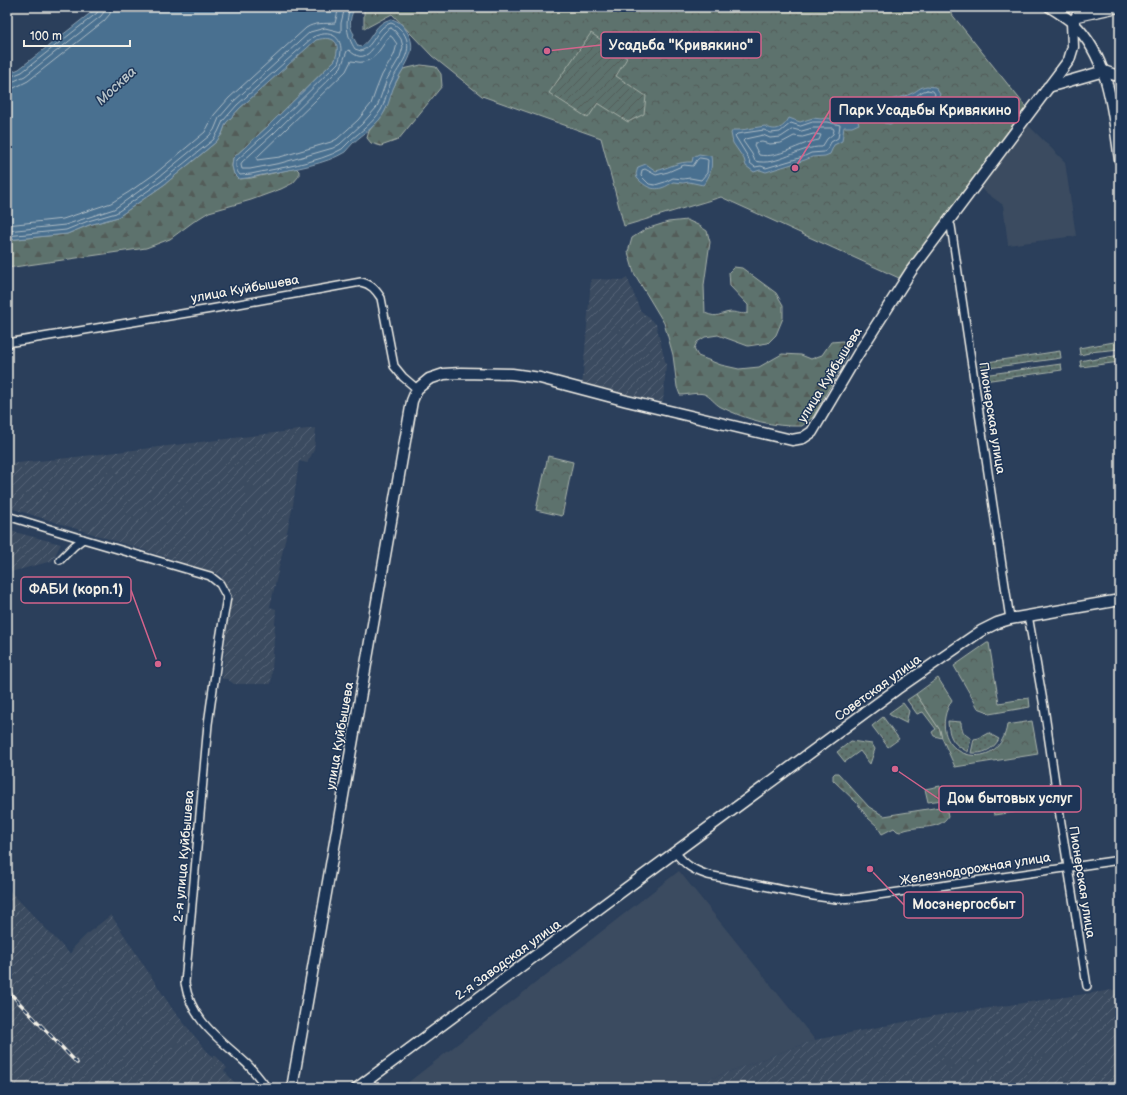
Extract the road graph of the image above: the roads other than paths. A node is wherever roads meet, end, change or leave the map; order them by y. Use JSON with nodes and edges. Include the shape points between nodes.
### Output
{"nodes":[{"id":1,"x":1050,"y":7,"type":"edge"},
{"id":2,"x":1118,"y":7,"type":"edge"},
{"id":3,"x":1072,"y":22,"type":"junction"},
{"id":4,"x":1104,"y":71,"type":"junction"},
{"id":5,"x":1120,"y":74,"type":"edge"},
{"id":6,"x":1048,"y":87,"type":"junction"},
{"id":7,"x":1120,"y":160,"type":"edge"},
{"id":8,"x":947,"y":221,"type":"junction"},
{"id":9,"x":7,"y":343,"type":"edge"},
{"id":10,"x":417,"y":389,"type":"junction"},
{"id":11,"x":7,"y":516,"type":"edge"},
{"id":12,"x":84,"y":539,"type":"junction"},
{"id":13,"x":60,"y":560,"type":"dead end"},
{"id":14,"x":1120,"y":600,"type":"edge"},
{"id":15,"x":1028,"y":615,"type":"junction"},
{"id":16,"x":1010,"y":619,"type":"junction"},
{"id":17,"x":676,"y":852,"type":"junction"},
{"id":18,"x":1120,"y":860,"type":"edge"},
{"id":19,"x":1068,"y":868,"type":"junction"},
{"id":20,"x":1087,"y":986,"type":"dead end"},
{"id":21,"x":267,"y":1088,"type":"edge"},
{"id":22,"x":292,"y":1088,"type":"edge"},
{"id":23,"x":357,"y":1088,"type":"edge"}],
"edges":[{"from":1,"to":3,"type":"street"},
{"from":2,"to":3,"type":"street","via":[[1077,16]]},
{"from":3,"to":4,"type":"street","via":[[1088,40]]},
{"from":3,"to":6,"type":"street","name":"улица Куйбышева","via":[[1072,52],[1069,60]]},
{"from":4,"to":5,"type":"street"},
{"from":4,"to":6,"type":"street"},
{"from":4,"to":7,"type":"street"},
{"from":6,"to":8,"type":"street","name":"улица Куйбышева"},
{"from":8,"to":10,"type":"street","name":"улица Куйбышева","via":[[911,271],[812,432],[803,438],[792,440],[540,378],[512,374],[444,374],[429,379]]},
{"from":8,"to":16,"type":"street","name":"Пионерская улица","via":[[951,226]]},
{"from":9,"to":10,"type":"street","name":"улица Куйбышева","via":[[361,282],[367,283],[377,291],[381,298],[394,366]]},
{"from":10,"to":22,"type":"street","name":"улица Куйбышева","via":[[411,407]]},
{"from":11,"to":12,"type":"street"},
{"from":12,"to":13,"type":"street"},
{"from":12,"to":21,"type":"street","name":"2-я улица Куйбышева","via":[[210,576],[220,584],[227,597],[208,724],[185,983],[187,996],[199,1018]]},
{"from":14,"to":15,"type":"street","name":"Советская улица"},
{"from":15,"to":16,"type":"street","name":"Советская улица"},
{"from":15,"to":19,"type":"street","name":"Пионерская улица"},
{"from":16,"to":17,"type":"street","name":"Советская улица","via":[[988,626],[975,635]]},
{"from":17,"to":19,"type":"street","name":"Железнодорожная улица","via":[[683,862],[697,872],[836,899],[900,893]]},
{"from":17,"to":23,"type":"street","name":"2-я Заводская улица"},
{"from":18,"to":19,"type":"street","name":"Железнодорожная улица"},
{"from":19,"to":20,"type":"street","name":"Пионерская улица"}]}
